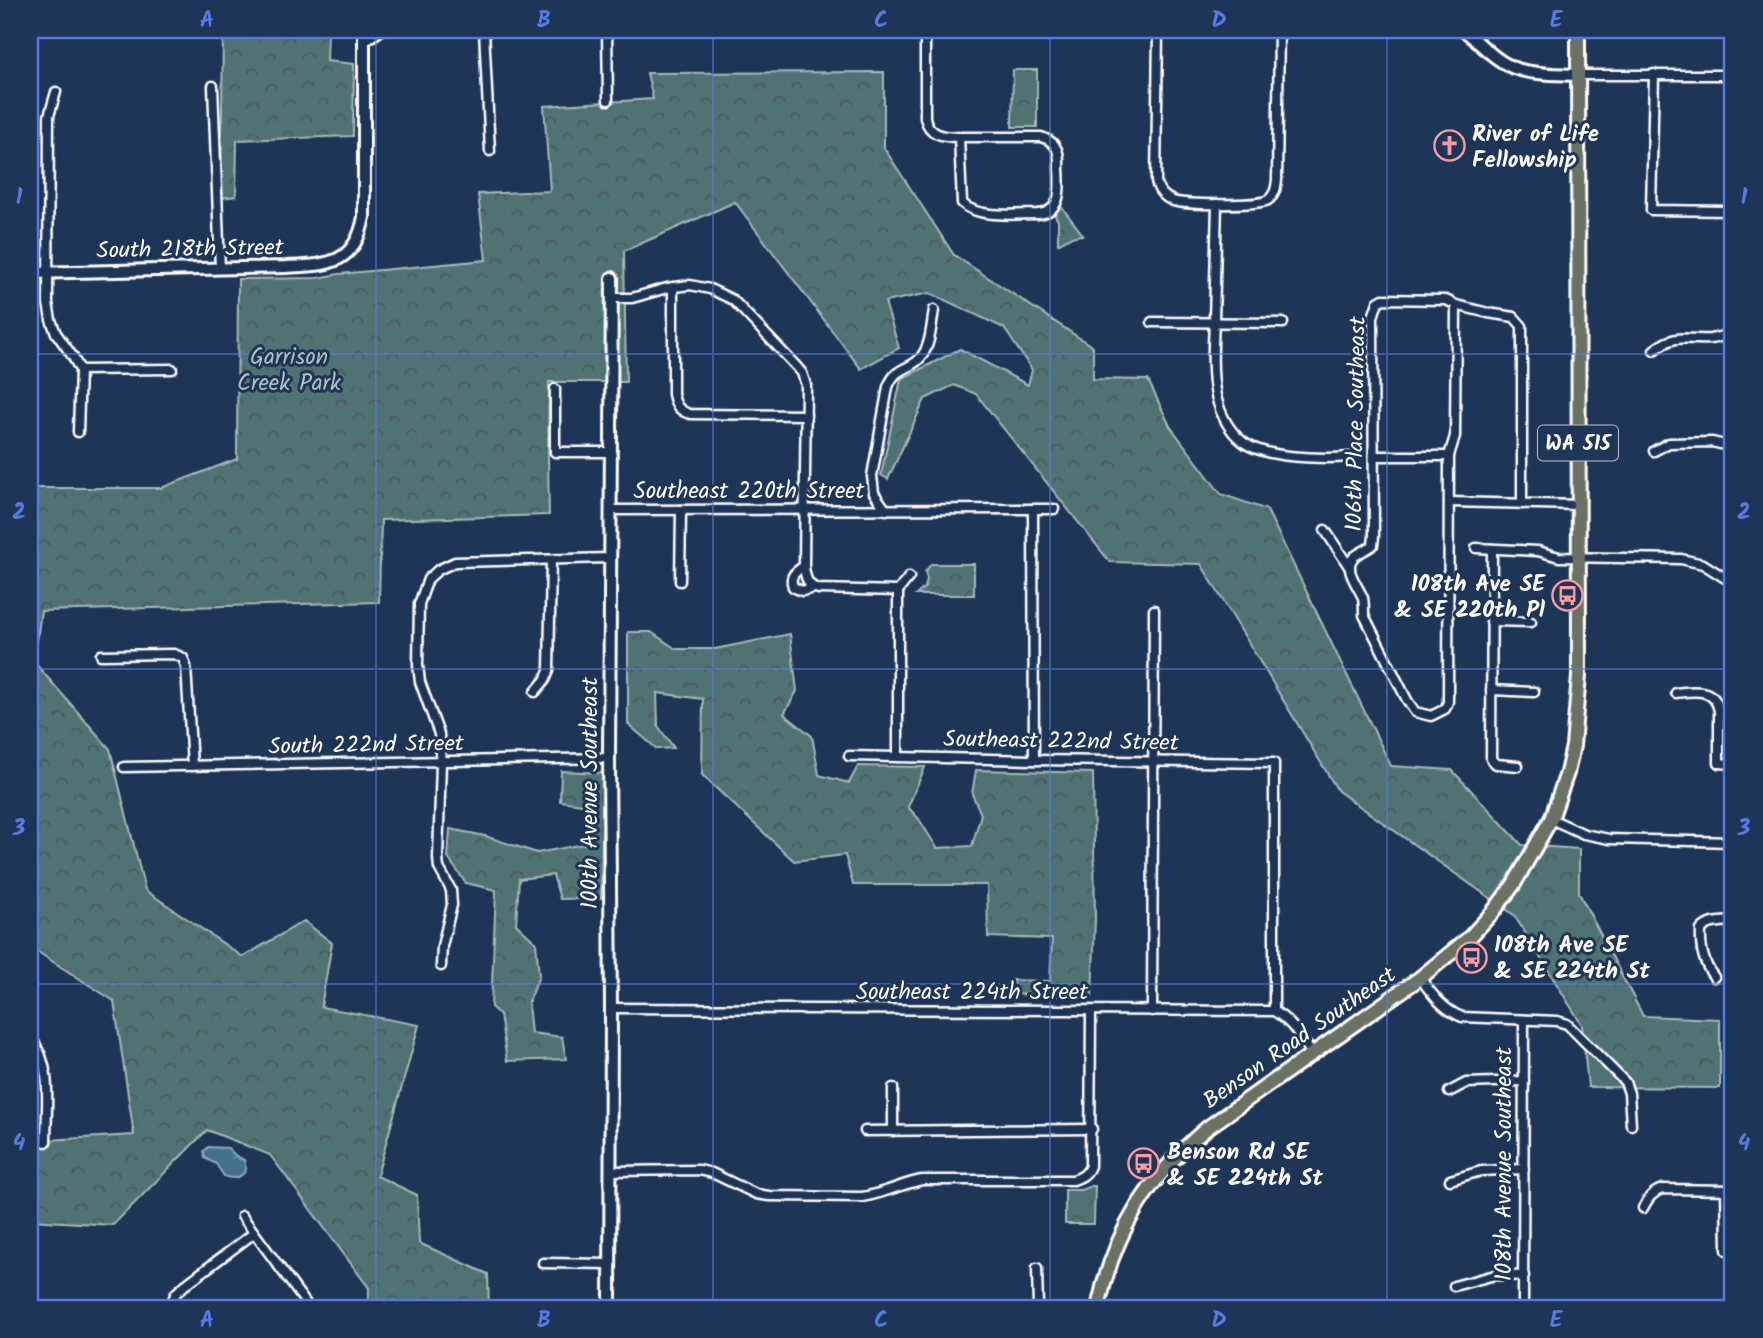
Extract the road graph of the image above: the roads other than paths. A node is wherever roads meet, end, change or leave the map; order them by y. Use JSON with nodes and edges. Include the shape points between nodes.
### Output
{"nodes":[{"id":1,"x":379,"y":30,"type":"edge"},
{"id":2,"x":484,"y":30,"type":"edge"},
{"id":3,"x":607,"y":30,"type":"edge"},
{"id":4,"x":925,"y":30,"type":"edge"},
{"id":5,"x":1158,"y":30,"type":"edge"},
{"id":6,"x":1279,"y":30,"type":"edge"},
{"id":7,"x":1464,"y":30,"type":"edge"},
{"id":8,"x":1578,"y":30,"type":"edge"},
{"id":9,"x":364,"y":35,"type":"edge"},
{"id":10,"x":1654,"y":74,"type":"junction"},
{"id":11,"x":1577,"y":75,"type":"junction"},
{"id":12,"x":1733,"y":75,"type":"edge"},
{"id":13,"x":213,"y":86,"type":"dead end"},
{"id":14,"x":56,"y":92,"type":"dead end"},
{"id":15,"x":608,"y":100,"type":"dead end"},
{"id":16,"x":959,"y":137,"type":"junction"},
{"id":17,"x":490,"y":151,"type":"dead end"},
{"id":18,"x":1217,"y":204,"type":"junction"},
{"id":19,"x":1733,"y":211,"type":"edge"},
{"id":20,"x":220,"y":269,"type":"junction"},
{"id":21,"x":48,"y":272,"type":"junction"},
{"id":22,"x":30,"y":273,"type":"edge"},
{"id":23,"x":612,"y":278,"type":"dead end"},
{"id":24,"x":673,"y":287,"type":"junction"},
{"id":25,"x":612,"y":298,"type":"junction"},
{"id":26,"x":1456,"y":304,"type":"junction"},
{"id":27,"x":934,"y":310,"type":"dead end"},
{"id":28,"x":1214,"y":322,"type":"junction"},
{"id":29,"x":1152,"y":323,"type":"dead end"},
{"id":30,"x":1283,"y":323,"type":"dead end"},
{"id":31,"x":1733,"y":333,"type":"edge"},
{"id":32,"x":1654,"y":350,"type":"dead end"},
{"id":33,"x":172,"y":369,"type":"dead end"},
{"id":34,"x":80,"y":370,"type":"junction"},
{"id":35,"x":555,"y":388,"type":"dead end"},
{"id":36,"x":806,"y":415,"type":"junction"},
{"id":37,"x":78,"y":432,"type":"dead end"},
{"id":38,"x":1733,"y":447,"type":"edge"},
{"id":39,"x":1654,"y":451,"type":"dead end"},
{"id":40,"x":611,"y":452,"type":"junction"},
{"id":41,"x":1375,"y":456,"type":"junction"},
{"id":42,"x":1449,"y":456,"type":"junction"},
{"id":43,"x":1351,"y":457,"type":"dead end"},
{"id":44,"x":1449,"y":502,"type":"junction"},
{"id":45,"x":1522,"y":504,"type":"junction"},
{"id":46,"x":1579,"y":505,"type":"junction"},
{"id":47,"x":611,"y":509,"type":"junction"},
{"id":48,"x":1054,"y":509,"type":"dead end"},
{"id":49,"x":681,"y":510,"type":"junction"},
{"id":50,"x":805,"y":510,"type":"junction"},
{"id":51,"x":886,"y":510,"type":"junction"},
{"id":52,"x":1033,"y":510,"type":"junction"},
{"id":53,"x":1325,"y":530,"type":"dead end"},
{"id":54,"x":1476,"y":548,"type":"dead end"},
{"id":55,"x":1492,"y":549,"type":"junction"},
{"id":56,"x":1579,"y":557,"type":"junction"},
{"id":57,"x":610,"y":558,"type":"junction"},
{"id":58,"x":551,"y":560,"type":"junction"},
{"id":59,"x":804,"y":566,"type":"junction"},
{"id":60,"x":1350,"y":568,"type":"junction"},
{"id":61,"x":909,"y":577,"type":"dead end"},
{"id":62,"x":680,"y":581,"type":"dead end"},
{"id":63,"x":1733,"y":583,"type":"edge"},
{"id":64,"x":814,"y":588,"type":"junction"},
{"id":65,"x":898,"y":591,"type":"junction"},
{"id":66,"x":1154,"y":610,"type":"dead end"},
{"id":67,"x":1491,"y":621,"type":"junction"},
{"id":68,"x":1531,"y":622,"type":"dead end"},
{"id":69,"x":101,"y":655,"type":"dead end"},
{"id":70,"x":1491,"y":690,"type":"junction"},
{"id":71,"x":535,"y":692,"type":"dead end"},
{"id":72,"x":1534,"y":692,"type":"dead end"},
{"id":73,"x":1676,"y":693,"type":"dead end"},
{"id":74,"x":849,"y":756,"type":"dead end"},
{"id":75,"x":898,"y":757,"type":"junction"},
{"id":76,"x":609,"y":758,"type":"junction"},
{"id":77,"x":1034,"y":760,"type":"junction"},
{"id":78,"x":1154,"y":761,"type":"junction"},
{"id":79,"x":441,"y":762,"type":"junction"},
{"id":80,"x":1733,"y":764,"type":"edge"},
{"id":81,"x":192,"y":766,"type":"junction"},
{"id":82,"x":1517,"y":766,"type":"dead end"},
{"id":83,"x":124,"y":767,"type":"dead end"},
{"id":84,"x":1551,"y":819,"type":"junction"},
{"id":85,"x":1733,"y":842,"type":"edge"},
{"id":86,"x":1733,"y":921,"type":"edge"},
{"id":87,"x":441,"y":967,"type":"dead end"},
{"id":88,"x":1714,"y":977,"type":"dead end"},
{"id":89,"x":1420,"y":978,"type":"junction"},
{"id":90,"x":611,"y":1008,"type":"junction"},
{"id":91,"x":1091,"y":1011,"type":"junction"},
{"id":92,"x":1152,"y":1011,"type":"junction"},
{"id":93,"x":1274,"y":1011,"type":"junction"},
{"id":94,"x":1524,"y":1020,"type":"junction"},
{"id":95,"x":30,"y":1037,"type":"edge"},
{"id":96,"x":1312,"y":1054,"type":"junction"},
{"id":97,"x":1524,"y":1081,"type":"junction"},
{"id":98,"x":893,"y":1088,"type":"dead end"},
{"id":99,"x":1449,"y":1092,"type":"dead end"},
{"id":100,"x":1631,"y":1125,"type":"dead end"},
{"id":101,"x":1092,"y":1129,"type":"junction"},
{"id":102,"x":865,"y":1131,"type":"dead end"},
{"id":103,"x":893,"y":1131,"type":"junction"},
{"id":104,"x":46,"y":1142,"type":"dead end"},
{"id":105,"x":1524,"y":1170,"type":"junction"},
{"id":106,"x":610,"y":1171,"type":"junction"},
{"id":107,"x":1450,"y":1180,"type":"dead end"},
{"id":108,"x":1730,"y":1190,"type":"edge"},
{"id":109,"x":1643,"y":1208,"type":"dead end"},
{"id":110,"x":242,"y":1216,"type":"dead end"},
{"id":111,"x":254,"y":1233,"type":"junction"},
{"id":112,"x":1727,"y":1250,"type":"dead end"},
{"id":113,"x":543,"y":1263,"type":"dead end"},
{"id":114,"x":610,"y":1264,"type":"junction"},
{"id":115,"x":1037,"y":1268,"type":"dead end"},
{"id":116,"x":1524,"y":1276,"type":"junction"},
{"id":117,"x":1454,"y":1286,"type":"dead end"},
{"id":118,"x":169,"y":1308,"type":"edge"},
{"id":119,"x":307,"y":1308,"type":"edge"},
{"id":120,"x":610,"y":1308,"type":"edge"},
{"id":121,"x":1038,"y":1308,"type":"edge"},
{"id":122,"x":1098,"y":1308,"type":"edge"},
{"id":123,"x":1523,"y":1308,"type":"edge"}],
"edges":[{"from":1,"to":9,"type":"street"},
{"from":2,"to":17,"type":"street"},
{"from":3,"to":15,"type":"street"},
{"from":4,"to":16,"type":"street","via":[[927,125],[939,135]]},
{"from":5,"to":18,"type":"street","via":[[1158,189],[1181,203]]},
{"from":6,"to":18,"type":"street","via":[[1278,180],[1266,201]]},
{"from":7,"to":11,"type":"street","via":[[1517,69]]},
{"from":8,"to":11,"type":"main road","number":"WA 515"},
{"from":9,"to":20,"type":"street","name":"South 218th Street","via":[[363,217],[356,242],[348,253],[327,265]]},
{"from":10,"to":11,"type":"street"},
{"from":10,"to":12,"type":"street"},
{"from":10,"to":19,"type":"street","via":[[1651,210]]},
{"from":11,"to":46,"type":"main road","number":"WA 515"},
{"from":13,"to":20,"type":"street"},
{"from":14,"to":21,"type":"street","via":[[49,116]]},
{"from":16,"to":16,"type":"street","via":[[1041,137],[1051,141],[1059,153],[1059,200],[1043,214],[970,210],[961,197]]},
{"from":18,"to":28,"type":"street"},
{"from":20,"to":21,"type":"street","name":"South 218th Street"},
{"from":21,"to":22,"type":"street","name":"South 218th Street"},
{"from":21,"to":34,"type":"street","via":[[51,320]]},
{"from":23,"to":25,"type":"street","name":"100th Avenue Southeast"},
{"from":24,"to":25,"type":"street","via":[[632,298]]},
{"from":24,"to":36,"type":"street","via":[[690,285],[727,296],[802,373]]},
{"from":24,"to":36,"type":"street","via":[[673,394],[683,412]]},
{"from":25,"to":40,"type":"street","name":"100th Avenue Southeast"},
{"from":26,"to":41,"type":"street","name":"106th Place Southeast","via":[[1383,299],[1378,303],[1373,317]]},
{"from":26,"to":42,"type":"street","via":[[1455,436]]},
{"from":26,"to":45,"type":"street","via":[[1514,317],[1522,326]]},
{"from":27,"to":51,"type":"street","name":"Southeast 220th Street","via":[[925,352],[901,369],[888,387],[872,476],[874,493]]},
{"from":28,"to":29,"type":"street"},
{"from":28,"to":30,"type":"street"},
{"from":28,"to":43,"type":"street","via":[[1216,397],[1224,419],[1242,442],[1256,450],[1284,455]]},
{"from":31,"to":32,"type":"street","via":[[1714,339],[1674,338]]},
{"from":33,"to":34,"type":"street"},
{"from":34,"to":37,"type":"street"},
{"from":35,"to":40,"type":"street","via":[[555,452]]},
{"from":36,"to":50,"type":"street"},
{"from":38,"to":39,"type":"street","via":[[1712,442],[1669,443]]},
{"from":40,"to":47,"type":"street","name":"100th Avenue Southeast"},
{"from":41,"to":42,"type":"street"},
{"from":41,"to":60,"type":"street","name":"106th Place Southeast","via":[[1373,545],[1354,556]]},
{"from":42,"to":44,"type":"street"},
{"from":44,"to":45,"type":"street"},
{"from":44,"to":60,"type":"street","via":[[1445,709],[1431,716],[1415,712],[1364,615]]},
{"from":45,"to":46,"type":"street"},
{"from":46,"to":56,"type":"main road","number":"WA 515"},
{"from":47,"to":49,"type":"street","name":"Southeast 220th Street"},
{"from":47,"to":57,"type":"street","name":"100th Avenue Southeast"},
{"from":48,"to":52,"type":"street","name":"Southeast 220th Street"},
{"from":49,"to":50,"type":"street","name":"Southeast 220th Street"},
{"from":49,"to":62,"type":"street"},
{"from":50,"to":51,"type":"street","name":"Southeast 220th Street"},
{"from":50,"to":59,"type":"street"},
{"from":51,"to":52,"type":"street","name":"Southeast 220th Street"},
{"from":52,"to":77,"type":"street"},
{"from":53,"to":60,"type":"street"},
{"from":54,"to":55,"type":"street"},
{"from":55,"to":56,"type":"street"},
{"from":55,"to":67,"type":"street"},
{"from":56,"to":63,"type":"street","via":[[1681,559],[1703,564]]},
{"from":56,"to":84,"type":"main road","number":"WA 515","via":[[1574,737]]},
{"from":57,"to":58,"type":"street"},
{"from":57,"to":76,"type":"street","name":"100th Avenue Southeast"},
{"from":58,"to":71,"type":"street","via":[[549,671]]},
{"from":58,"to":79,"type":"street","via":[[455,562],[428,579],[419,604],[418,664],[438,728]]},
{"from":59,"to":64,"type":"street"},
{"from":59,"to":64,"type":"street","via":[[793,573],[793,587],[802,591]]},
{"from":61,"to":65,"type":"street"},
{"from":64,"to":65,"type":"street"},
{"from":65,"to":75,"type":"street"},
{"from":66,"to":78,"type":"street"},
{"from":67,"to":68,"type":"street"},
{"from":67,"to":70,"type":"street"},
{"from":69,"to":81,"type":"street","via":[[174,654],[183,658]]},
{"from":70,"to":72,"type":"street"},
{"from":70,"to":82,"type":"street","via":[[1491,759],[1496,764]]},
{"from":73,"to":80,"type":"street","via":[[1702,692],[1714,697],[1719,711],[1719,764]]},
{"from":74,"to":75,"type":"street","name":"Southeast 222nd Street"},
{"from":75,"to":77,"type":"street","name":"Southeast 222nd Street"},
{"from":76,"to":79,"type":"street","name":"South 222nd Street"},
{"from":76,"to":90,"type":"street","name":"100th Avenue Southeast"},
{"from":77,"to":78,"type":"street","name":"Southeast 222nd Street"},
{"from":78,"to":92,"type":"street"},
{"from":78,"to":93,"type":"street","name":"Southeast 222nd Street","via":[[1274,762]]},
{"from":79,"to":81,"type":"street","name":"South 222nd Street"},
{"from":79,"to":87,"type":"street","via":[[438,858],[452,905]]},
{"from":81,"to":83,"type":"street","name":"South 222nd Street"},
{"from":84,"to":85,"type":"street","via":[[1609,839]]},
{"from":84,"to":89,"type":"main road","name":"Benson Road Southeast","via":[[1493,912]]},
{"from":86,"to":88,"type":"street","via":[[1710,923],[1701,930],[1703,957]]},
{"from":89,"to":94,"type":"street","via":[[1454,1014]]},
{"from":89,"to":96,"type":"main road","name":"Benson Road Southeast"},
{"from":90,"to":91,"type":"street","name":"Southeast 224th Street"},
{"from":90,"to":106,"type":"street","name":"100th Avenue Southeast"},
{"from":91,"to":92,"type":"street","name":"Southeast 224th Street"},
{"from":91,"to":101,"type":"street"},
{"from":92,"to":93,"type":"street","name":"Southeast 224th Street"},
{"from":93,"to":96,"type":"street","via":[[1295,1028]]},
{"from":94,"to":97,"type":"street","name":"108th Avenue Southeast"},
{"from":94,"to":100,"type":"street","via":[[1557,1021],[1574,1029],[1625,1082]]},
{"from":95,"to":104,"type":"street","via":[[42,1054],[46,1073]]},
{"from":96,"to":122,"type":"main road","name":"Benson Road Southeast","via":[[1207,1128],[1158,1176],[1127,1225]]},
{"from":97,"to":99,"type":"street","via":[[1466,1083]]},
{"from":97,"to":105,"type":"street","name":"108th Avenue Southeast"},
{"from":98,"to":103,"type":"street"},
{"from":101,"to":103,"type":"street"},
{"from":101,"to":106,"type":"street","via":[[1090,1166],[1073,1180],[922,1180],[874,1196],[769,1196],[699,1170]]},
{"from":102,"to":103,"type":"street"},
{"from":105,"to":107,"type":"street","via":[[1481,1171]]},
{"from":105,"to":116,"type":"street","name":"108th Avenue Southeast"},
{"from":106,"to":114,"type":"street","name":"100th Avenue Southeast"},
{"from":108,"to":109,"type":"street","via":[[1662,1189],[1654,1192]]},
{"from":108,"to":112,"type":"street"},
{"from":110,"to":111,"type":"street"},
{"from":111,"to":118,"type":"street","via":[[185,1285]]},
{"from":111,"to":119,"type":"street"},
{"from":113,"to":114,"type":"street"},
{"from":114,"to":120,"type":"street","name":"100th Avenue Southeast"},
{"from":115,"to":121,"type":"street"},
{"from":116,"to":117,"type":"street","via":[[1495,1275]]},
{"from":116,"to":123,"type":"street","name":"108th Avenue Southeast"}]}
